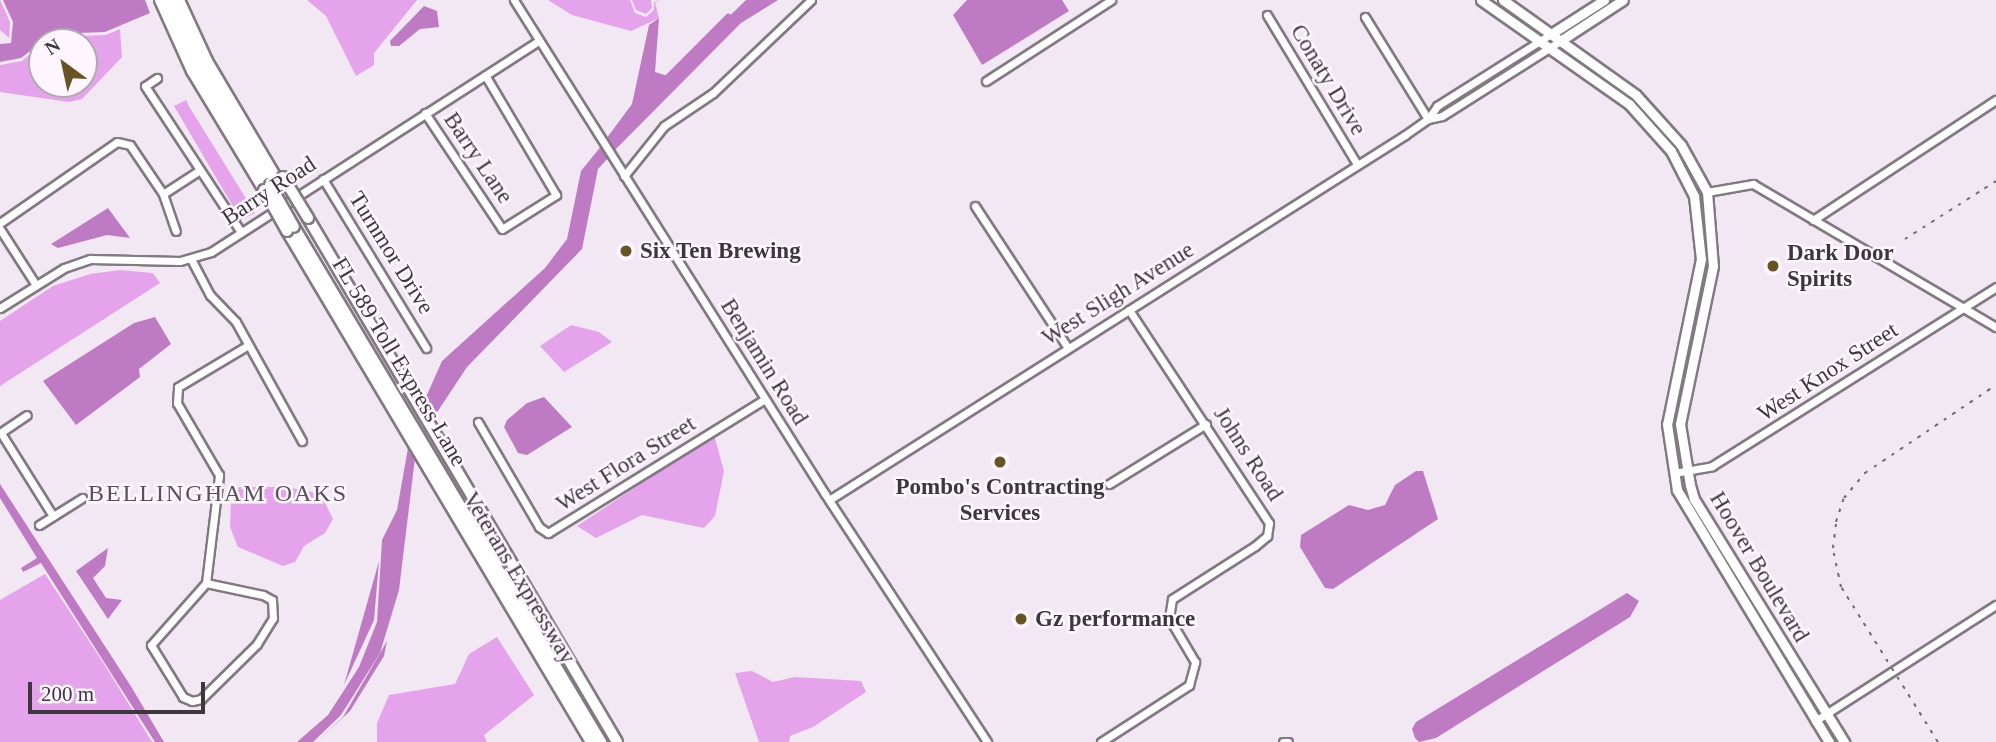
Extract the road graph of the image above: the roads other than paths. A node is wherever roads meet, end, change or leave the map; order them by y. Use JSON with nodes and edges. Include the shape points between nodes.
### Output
{"nodes":[{"id":1,"x":160,"y":0,"type":"edge"},
{"id":2,"x":169,"y":0,"type":"edge"},
{"id":3,"x":178,"y":0,"type":"edge"},
{"id":4,"x":186,"y":0,"type":"edge"},
{"id":5,"x":514,"y":0,"type":"edge"},
{"id":6,"x":811,"y":0,"type":"edge"},
{"id":7,"x":1111,"y":0,"type":"edge"},
{"id":8,"x":1481,"y":0,"type":"edge"},
{"id":9,"x":1503,"y":0,"type":"edge"},
{"id":10,"x":1605,"y":0,"type":"edge"},
{"id":11,"x":1623,"y":0,"type":"edge"},
{"id":12,"x":1267,"y":15,"type":"dead end"},
{"id":13,"x":1365,"y":17,"type":"dead end"},
{"id":14,"x":1550,"y":34,"type":"junction"},
{"id":15,"x":539,"y":41,"type":"junction"},
{"id":16,"x":1538,"y":41,"type":"junction"},
{"id":17,"x":1560,"y":41,"type":"junction"},
{"id":18,"x":1548,"y":48,"type":"junction"},
{"id":19,"x":485,"y":75,"type":"junction"},
{"id":20,"x":157,"y":79,"type":"dead end"},
{"id":21,"x":986,"y":81,"type":"dead end"},
{"id":22,"x":1996,"y":100,"type":"edge"},
{"id":23,"x":425,"y":113,"type":"junction"},
{"id":24,"x":1428,"y":119,"type":"junction"},
{"id":25,"x":1357,"y":164,"type":"junction"},
{"id":26,"x":200,"y":170,"type":"junction"},
{"id":27,"x":624,"y":176,"type":"junction"},
{"id":28,"x":323,"y":179,"type":"junction"},
{"id":29,"x":274,"y":183,"type":"junction"},
{"id":30,"x":1707,"y":192,"type":"junction"},
{"id":31,"x":163,"y":194,"type":"junction"},
{"id":32,"x":975,"y":206,"type":"dead end"},
{"id":33,"x":1813,"y":220,"type":"junction"},
{"id":34,"x":0,"y":223,"type":"edge"},
{"id":35,"x":298,"y":224,"type":"junction"},
{"id":36,"x":0,"y":229,"type":"edge"},
{"id":37,"x":176,"y":230,"type":"dead end"},
{"id":38,"x":241,"y":232,"type":"junction"},
{"id":39,"x":191,"y":259,"type":"junction"},
{"id":40,"x":36,"y":285,"type":"junction"},
{"id":41,"x":1996,"y":287,"type":"edge"},
{"id":42,"x":1965,"y":307,"type":"junction"},
{"id":43,"x":0,"y":308,"type":"edge"},
{"id":44,"x":1129,"y":310,"type":"junction"},
{"id":45,"x":1996,"y":327,"type":"edge"},
{"id":46,"x":245,"y":346,"type":"junction"},
{"id":47,"x":426,"y":348,"type":"dead end"},
{"id":48,"x":1068,"y":348,"type":"junction"},
{"id":49,"x":765,"y":399,"type":"junction"},
{"id":50,"x":27,"y":415,"type":"dead end"},
{"id":51,"x":478,"y":422,"type":"dead end"},
{"id":52,"x":1206,"y":424,"type":"junction"},
{"id":53,"x":0,"y":433,"type":"edge"},
{"id":54,"x":302,"y":441,"type":"dead end"},
{"id":55,"x":430,"y":461,"type":"junction"},
{"id":56,"x":1687,"y":472,"type":"junction"},
{"id":57,"x":1674,"y":473,"type":"junction"},
{"id":58,"x":1109,"y":484,"type":"dead end"},
{"id":59,"x":82,"y":498,"type":"dead end"},
{"id":60,"x":829,"y":500,"type":"junction"},
{"id":61,"x":53,"y":516,"type":"junction"},
{"id":62,"x":39,"y":525,"type":"dead end"},
{"id":63,"x":206,"y":583,"type":"junction"},
{"id":64,"x":1996,"y":605,"type":"edge"},
{"id":65,"x":1826,"y":714,"type":"junction"},
{"id":66,"x":1815,"y":721,"type":"junction"},
{"id":67,"x":591,"y":742,"type":"edge"},
{"id":68,"x":601,"y":742,"type":"edge"},
{"id":69,"x":617,"y":742,"type":"edge"},
{"id":70,"x":987,"y":742,"type":"edge"},
{"id":71,"x":1101,"y":742,"type":"edge"},
{"id":72,"x":1829,"y":742,"type":"edge"},
{"id":73,"x":1844,"y":742,"type":"edge"}],
"edges":[{"from":1,"to":29,"type":"highway","name":"Veterans Expressway","via":[[192,71]]},
{"from":2,"to":29,"type":"highway","via":[[201,69]]},
{"from":3,"to":29,"type":"highway"},
{"from":4,"to":29,"type":"highway","name":"Veterans Expressway"},
{"from":5,"to":15,"type":"street","name":"Benjamin Road"},
{"from":6,"to":27,"type":"street","via":[[722,86],[664,126]]},
{"from":7,"to":21,"type":"street"},
{"from":8,"to":16,"type":"main road"},
{"from":9,"to":14,"type":"main road"},
{"from":10,"to":14,"type":"main road","name":"West Sligh Avenue"},
{"from":11,"to":17,"type":"main road","name":"West Sligh Avenue"},
{"from":12,"to":25,"type":"street","name":"Conaty Drive"},
{"from":13,"to":24,"type":"street"},
{"from":14,"to":16,"type":"street","name":"West Sligh Avenue"},
{"from":14,"to":17,"type":"main road"},
{"from":15,"to":19,"type":"street","name":"Barry Road"},
{"from":15,"to":27,"type":"street","name":"Benjamin Road"},
{"from":16,"to":18,"type":"main road"},
{"from":16,"to":24,"type":"street","name":"West Sligh Avenue","via":[[1437,106]]},
{"from":17,"to":18,"type":"street","name":"West Sligh Avenue"},
{"from":17,"to":30,"type":"main road","via":[[1636,95],[1663,122]]},
{"from":18,"to":24,"type":"street","name":"West Sligh Avenue","via":[[1442,117]]},
{"from":18,"to":57,"type":"main road","name":"Hoover Boulevard","via":[[1629,104],[1654,130],[1693,196],[1701,259],[1667,424]]},
{"from":19,"to":23,"type":"street","name":"Barry Road"},
{"from":19,"to":23,"type":"street","name":"Barry Lane","via":[[556,195],[502,229]]},
{"from":20,"to":26,"type":"street","via":[[145,86]]},
{"from":22,"to":33,"type":"street"},
{"from":23,"to":28,"type":"street","name":"Barry Road"},
{"from":24,"to":25,"type":"street","name":"West Sligh Avenue"},
{"from":25,"to":44,"type":"street","name":"West Sligh Avenue"},
{"from":26,"to":31,"type":"street"},
{"from":26,"to":38,"type":"street"},
{"from":27,"to":49,"type":"street","name":"Benjamin Road"},
{"from":28,"to":38,"type":"street","name":"Barry Road"},
{"from":28,"to":47,"type":"street","name":"Turnmor Drive"},
{"from":29,"to":35,"type":"highway","name":"Veterans Expressway","bridge":true},
{"from":29,"to":35,"type":"highway","name":"Veterans Expressway","bridge":true},
{"from":30,"to":33,"type":"street","via":[[1753,184]]},
{"from":30,"to":56,"type":"main road","name":"Hoover Boulevard","via":[[1713,265],[1680,424]]},
{"from":31,"to":34,"type":"street","via":[[130,145],[117,142]]},
{"from":31,"to":37,"type":"street"},
{"from":32,"to":48,"type":"street"},
{"from":33,"to":42,"type":"street"},
{"from":35,"to":55,"type":"highway","name":"Veterans Expressway"},
{"from":35,"to":69,"type":"highway","name":"Veterans Expressway","via":[[384,347]]},
{"from":36,"to":40,"type":"street"},
{"from":38,"to":39,"type":"street","name":"Barry Road"},
{"from":39,"to":40,"type":"street","name":"Barry Road","via":[[90,259]]},
{"from":39,"to":46,"type":"street","via":[[210,295],[236,322]]},
{"from":40,"to":43,"type":"street","name":"Barry Road"},
{"from":41,"to":42,"type":"street","name":"West Knox Street"},
{"from":42,"to":45,"type":"street"},
{"from":42,"to":56,"type":"street","name":"West Knox Street","via":[[1712,467]]},
{"from":44,"to":48,"type":"street","name":"West Sligh Avenue"},
{"from":44,"to":52,"type":"street","name":"Johns Road"},
{"from":46,"to":54,"type":"street"},
{"from":46,"to":63,"type":"street","via":[[178,387],[177,404],[219,475]]},
{"from":48,"to":60,"type":"street","name":"West Sligh Avenue"},
{"from":49,"to":51,"type":"street","name":"West Flora Street","via":[[548,533],[538,527]]},
{"from":49,"to":60,"type":"street","name":"Benjamin Road"},
{"from":50,"to":53,"type":"street"},
{"from":52,"to":58,"type":"street"},
{"from":52,"to":71,"type":"street","name":"Johns Road","via":[[1269,523],[1267,536],[1172,599],[1169,618],[1195,662],[1189,685]]},
{"from":53,"to":61,"type":"street"},
{"from":55,"to":67,"type":"highway","name":"Veterans Expressway"},
{"from":55,"to":68,"type":"highway","name":"FL 589 Toll Express Lane"},
{"from":56,"to":57,"type":"street","name":"West Knox Street"},
{"from":56,"to":65,"type":"main road","name":"Hoover Boulevard","via":[[1694,499]]},
{"from":57,"to":66,"type":"main road","name":"Hoover Boulevard","via":[[1682,503]]},
{"from":59,"to":61,"type":"street"},
{"from":60,"to":70,"type":"street","name":"Benjamin Road"},
{"from":61,"to":62,"type":"street"},
{"from":63,"to":63,"type":"street","via":[[263,595],[272,600],[273,618],[257,644],[201,699],[192,701],[183,697],[151,645]]},
{"from":64,"to":65,"type":"street"},
{"from":65,"to":66,"type":"street"},
{"from":65,"to":73,"type":"main road","name":"Hoover Boulevard"},
{"from":66,"to":72,"type":"main road","name":"Hoover Boulevard"}]}
